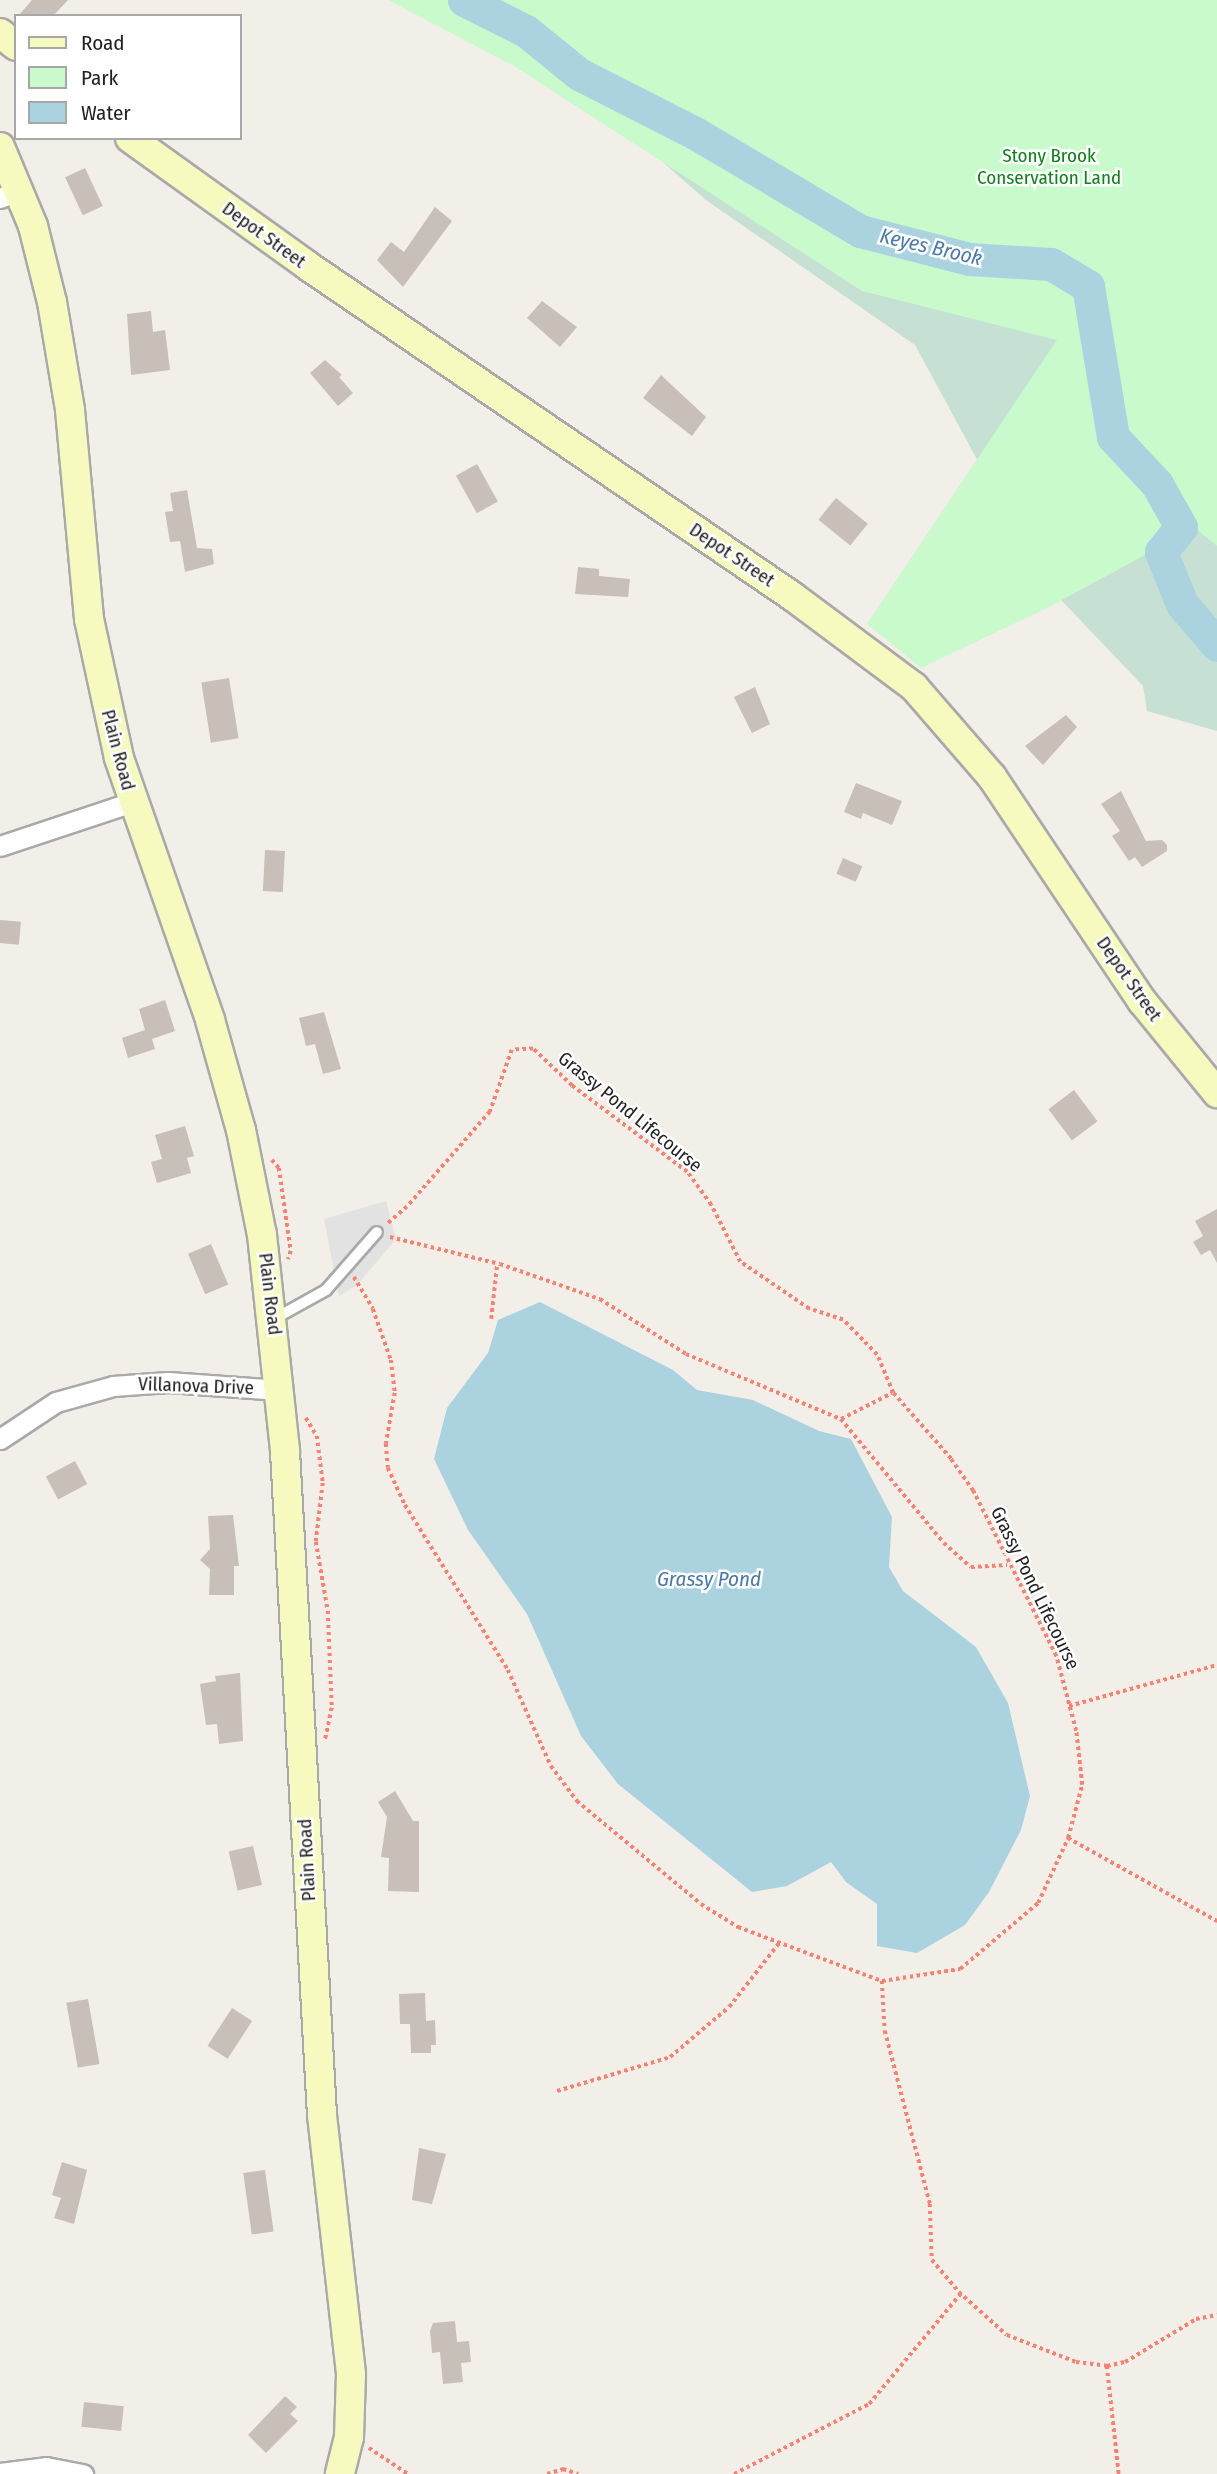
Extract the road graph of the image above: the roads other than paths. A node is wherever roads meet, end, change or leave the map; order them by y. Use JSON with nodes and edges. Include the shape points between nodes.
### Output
{"nodes":[{"id":1,"x":0,"y":33,"type":"edge"},
{"id":2,"x":14,"y":44,"type":"edge"},
{"id":3,"x":134,"y":140,"type":"edge"},
{"id":4,"x":0,"y":147,"type":"edge"},
{"id":5,"x":10,"y":194,"type":"edge"},
{"id":6,"x":132,"y":802,"type":"junction"},
{"id":7,"x":0,"y":846,"type":"edge"},
{"id":8,"x":1217,"y":1093,"type":"edge"},
{"id":9,"x":377,"y":1232,"type":"road end"},
{"id":10,"x":274,"y":1319,"type":"junction"},
{"id":11,"x":280,"y":1391,"type":"junction"},
{"id":12,"x":0,"y":1439,"type":"edge"},
{"id":13,"x":0,"y":2473,"type":"edge"},
{"id":14,"x":83,"y":2474,"type":"edge"},
{"id":15,"x":340,"y":2474,"type":"edge"}],
"edges":[{"from":1,"to":2,"type":"main road"},
{"from":3,"to":8,"type":"main road","name":"Depot Street","via":[[308,266],[792,596],[914,687],[992,777],[1142,1001]]},
{"from":4,"to":5,"type":"main road","name":"Plain Road"},
{"from":5,"to":6,"type":"main road","name":"Plain Road","via":[[52,302],[71,410],[89,619]]},
{"from":6,"to":7,"type":"street"},
{"from":6,"to":10,"type":"main road","name":"Plain Road","via":[[188,952],[242,1130]]},
{"from":9,"to":10,"type":"lane","via":[[326,1290]]},
{"from":10,"to":11,"type":"main road","name":"Plain Road"},
{"from":11,"to":12,"type":"street","name":"Villanova Drive","via":[[168,1382],[113,1386],[56,1402]]},
{"from":11,"to":15,"type":"main road","name":"Plain Road","via":[[322,2115],[351,2374],[349,2437]]},
{"from":13,"to":14,"type":"street","via":[[46,2467]]}]}
